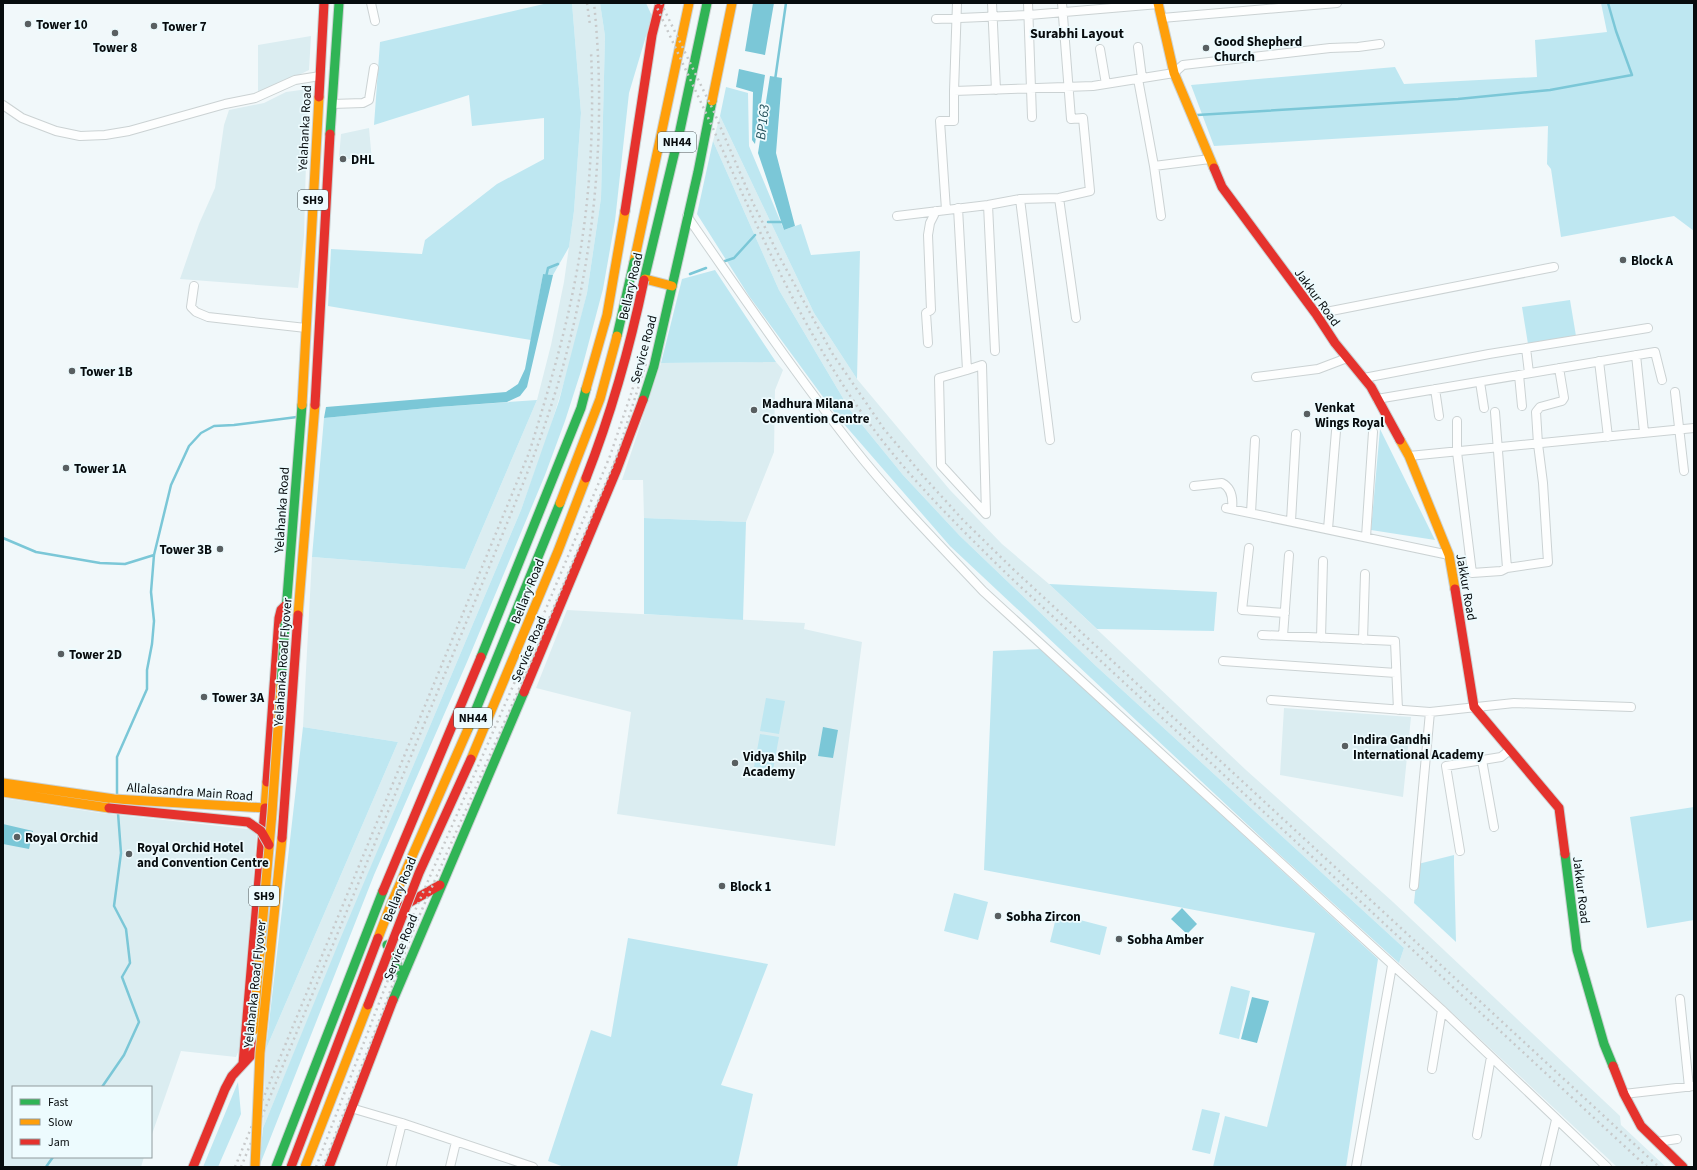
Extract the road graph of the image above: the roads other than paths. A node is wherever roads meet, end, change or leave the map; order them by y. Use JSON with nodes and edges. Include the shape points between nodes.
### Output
{"nodes":[{"id":1,"x":324,"y":3,"type":"edge"},
{"id":2,"x":339,"y":3,"type":"edge"},
{"id":3,"x":371,"y":3,"type":"edge"},
{"id":4,"x":660,"y":3,"type":"edge"},
{"id":5,"x":689,"y":3,"type":"edge"},
{"id":6,"x":707,"y":3,"type":"edge"},
{"id":7,"x":732,"y":3,"type":"edge"},
{"id":8,"x":957,"y":3,"type":"edge"},
{"id":9,"x":992,"y":3,"type":"edge"},
{"id":10,"x":1028,"y":3,"type":"edge"},
{"id":11,"x":1062,"y":3,"type":"edge"},
{"id":12,"x":1337,"y":3,"type":"edge"},
{"id":13,"x":1159,"y":4,"type":"edge"},
{"id":14,"x":1062,"y":12,"type":"junction"},
{"id":15,"x":1029,"y":15,"type":"junction"},
{"id":16,"x":992,"y":16,"type":"junction"},
{"id":17,"x":957,"y":18,"type":"junction"},
{"id":18,"x":1162,"y":18,"type":"junction"},
{"id":19,"x":936,"y":19,"type":"dead end"},
{"id":20,"x":375,"y":21,"type":"dead end"},
{"id":21,"x":1380,"y":44,"type":"dead end"},
{"id":22,"x":1138,"y":47,"type":"dead end"},
{"id":23,"x":1100,"y":49,"type":"dead end"},
{"id":24,"x":374,"y":68,"type":"dead end"},
{"id":25,"x":1174,"y":73,"type":"junction"},
{"id":26,"x":320,"y":76,"type":"junction"},
{"id":27,"x":1140,"y":78,"type":"junction"},
{"id":28,"x":1106,"y":84,"type":"junction"},
{"id":29,"x":1068,"y":87,"type":"junction"},
{"id":30,"x":1032,"y":88,"type":"junction"},
{"id":31,"x":996,"y":90,"type":"junction"},
{"id":32,"x":954,"y":91,"type":"junction"},
{"id":33,"x":332,"y":104,"type":"junction"},
{"id":34,"x":3,"y":105,"type":"edge"},
{"id":35,"x":1032,"y":117,"type":"dead end"},
{"id":36,"x":1210,"y":159,"type":"junction"},
{"id":37,"x":1154,"y":166,"type":"junction"},
{"id":38,"x":1059,"y":198,"type":"junction"},
{"id":39,"x":1020,"y":199,"type":"junction"},
{"id":40,"x":988,"y":205,"type":"junction"},
{"id":41,"x":958,"y":208,"type":"junction"},
{"id":42,"x":946,"y":210,"type":"junction"},
{"id":43,"x":936,"y":211,"type":"junction"},
{"id":44,"x":687,"y":216,"type":"junction"},
{"id":45,"x":897,"y":216,"type":"dead end"},
{"id":46,"x":1161,"y":216,"type":"dead end"},
{"id":47,"x":1554,"y":267,"type":"dead end"},
{"id":48,"x":645,"y":280,"type":"junction"},
{"id":49,"x":194,"y":286,"type":"dead end"},
{"id":50,"x":672,"y":286,"type":"junction"},
{"id":51,"x":1316,"y":314,"type":"junction"},
{"id":52,"x":1076,"y":318,"type":"dead end"},
{"id":53,"x":306,"y":328,"type":"junction"},
{"id":54,"x":1648,"y":328,"type":"dead end"},
{"id":55,"x":928,"y":343,"type":"dead end"},
{"id":56,"x":1526,"y":348,"type":"junction"},
{"id":57,"x":996,"y":351,"type":"dead end"},
{"id":58,"x":1636,"y":355,"type":"junction"},
{"id":59,"x":1347,"y":358,"type":"junction"},
{"id":60,"x":1599,"y":361,"type":"junction"},
{"id":61,"x":304,"y":366,"type":"junction"},
{"id":62,"x":318,"y":368,"type":"junction"},
{"id":63,"x":1559,"y":368,"type":"junction"},
{"id":64,"x":967,"y":370,"type":"junction"},
{"id":65,"x":1529,"y":373,"type":"junction"},
{"id":66,"x":1519,"y":375,"type":"junction"},
{"id":67,"x":1256,"y":377,"type":"dead end"},
{"id":68,"x":1364,"y":378,"type":"junction"},
{"id":69,"x":1662,"y":380,"type":"dead end"},
{"id":70,"x":1480,"y":382,"type":"junction"},
{"id":71,"x":1435,"y":389,"type":"junction"},
{"id":72,"x":1675,"y":392,"type":"dead end"},
{"id":73,"x":1377,"y":399,"type":"junction"},
{"id":74,"x":1522,"y":406,"type":"dead end"},
{"id":75,"x":1484,"y":408,"type":"dead end"},
{"id":76,"x":1495,"y":412,"type":"dead end"},
{"id":77,"x":1439,"y":416,"type":"dead end"},
{"id":78,"x":1456,"y":421,"type":"dead end"},
{"id":79,"x":1694,"y":428,"type":"edge"},
{"id":80,"x":1679,"y":429,"type":"junction"},
{"id":81,"x":1336,"y":431,"type":"dead end"},
{"id":82,"x":1373,"y":432,"type":"dead end"},
{"id":83,"x":1644,"y":432,"type":"junction"},
{"id":84,"x":1296,"y":434,"type":"dead end"},
{"id":85,"x":1608,"y":437,"type":"junction"},
{"id":86,"x":1050,"y":440,"type":"dead end"},
{"id":87,"x":1255,"y":440,"type":"dead end"},
{"id":88,"x":299,"y":444,"type":"junction"},
{"id":89,"x":1538,"y":444,"type":"junction"},
{"id":90,"x":312,"y":446,"type":"junction"},
{"id":91,"x":1497,"y":448,"type":"junction"},
{"id":92,"x":1457,"y":452,"type":"junction"},
{"id":93,"x":1410,"y":456,"type":"junction"},
{"id":94,"x":1684,"y":471,"type":"dead end"},
{"id":95,"x":1194,"y":486,"type":"dead end"},
{"id":96,"x":1250,"y":513,"type":"junction"},
{"id":97,"x":1291,"y":521,"type":"junction"},
{"id":98,"x":1328,"y":529,"type":"junction"},
{"id":99,"x":1366,"y":537,"type":"junction"},
{"id":100,"x":1249,"y":548,"type":"dead end"},
{"id":101,"x":1289,"y":555,"type":"dead end"},
{"id":102,"x":1449,"y":555,"type":"junction"},
{"id":103,"x":1323,"y":561,"type":"dead end"},
{"id":104,"x":1506,"y":568,"type":"junction"},
{"id":105,"x":1365,"y":574,"type":"dead end"},
{"id":106,"x":300,"y":590,"type":"junction"},
{"id":107,"x":287,"y":603,"type":"junction"},
{"id":108,"x":1285,"y":613,"type":"junction"},
{"id":109,"x":1262,"y":635,"type":"dead end"},
{"id":110,"x":1283,"y":636,"type":"junction"},
{"id":111,"x":1321,"y":638,"type":"junction"},
{"id":112,"x":1364,"y":640,"type":"junction"},
{"id":113,"x":1223,"y":661,"type":"dead end"},
{"id":114,"x":1396,"y":673,"type":"junction"},
{"id":115,"x":1271,"y":700,"type":"dead end"},
{"id":116,"x":1474,"y":707,"type":"junction"},
{"id":117,"x":1631,"y":707,"type":"dead end"},
{"id":118,"x":1398,"y":710,"type":"junction"},
{"id":119,"x":1430,"y":712,"type":"junction"},
{"id":120,"x":1510,"y":750,"type":"junction"},
{"id":121,"x":1482,"y":760,"type":"junction"},
{"id":122,"x":3,"y":783,"type":"edge"},
{"id":123,"x":3,"y":792,"type":"edge"},
{"id":124,"x":104,"y":804,"type":"junction"},
{"id":125,"x":265,"y":808,"type":"junction"},
{"id":126,"x":289,"y":810,"type":"junction"},
{"id":127,"x":1494,"y":827,"type":"dead end"},
{"id":128,"x":269,"y":845,"type":"junction"},
{"id":129,"x":1460,"y":851,"type":"dead end"},
{"id":130,"x":389,"y":876,"type":"junction"},
{"id":131,"x":440,"y":885,"type":"junction"},
{"id":132,"x":1414,"y":886,"type":"dead end"},
{"id":133,"x":357,"y":960,"type":"junction"},
{"id":134,"x":1392,"y":966,"type":"junction"},
{"id":135,"x":402,"y":977,"type":"junction"},
{"id":136,"x":1680,"y":999,"type":"dead end"},
{"id":137,"x":1442,"y":1010,"type":"junction"},
{"id":138,"x":1491,"y":1057,"type":"junction"},
{"id":139,"x":243,"y":1064,"type":"junction"},
{"id":140,"x":1432,"y":1069,"type":"dead end"},
{"id":141,"x":1691,"y":1087,"type":"edge"},
{"id":142,"x":1624,"y":1094,"type":"junction"},
{"id":143,"x":351,"y":1108,"type":"junction"},
{"id":144,"x":1556,"y":1120,"type":"junction"},
{"id":145,"x":402,"y":1123,"type":"junction"},
{"id":146,"x":1477,"y":1135,"type":"dead end"},
{"id":147,"x":1677,"y":1139,"type":"dead end"},
{"id":148,"x":456,"y":1142,"type":"junction"},
{"id":149,"x":1657,"y":1142,"type":"junction"},
{"id":150,"x":193,"y":1167,"type":"edge"},
{"id":151,"x":249,"y":1167,"type":"edge"},
{"id":152,"x":255,"y":1167,"type":"edge"},
{"id":153,"x":276,"y":1167,"type":"edge"},
{"id":154,"x":291,"y":1167,"type":"edge"},
{"id":155,"x":305,"y":1167,"type":"edge"},
{"id":156,"x":329,"y":1167,"type":"edge"},
{"id":157,"x":391,"y":1167,"type":"edge"},
{"id":158,"x":450,"y":1167,"type":"edge"},
{"id":159,"x":533,"y":1167,"type":"edge"},
{"id":160,"x":1356,"y":1167,"type":"edge"},
{"id":161,"x":1545,"y":1167,"type":"edge"},
{"id":162,"x":1607,"y":1167,"type":"edge"},
{"id":163,"x":1683,"y":1167,"type":"edge"}],
"edges":[{"from":1,"to":26,"type":"main road","name":"Yelahanka Road","number":"SH9"},
{"from":2,"to":33,"type":"main road","name":"Yelahanka Road","number":"SH9"},
{"from":3,"to":20,"type":"street"},
{"from":4,"to":130,"type":"main road","via":[[652,35],[607,315],[581,408]]},
{"from":5,"to":154,"type":"main road","name":"Bellary Road","number":"NH44","bridge":true,"via":[[625,306],[600,399],[482,697],[392,902]]},
{"from":6,"to":48,"type":"main road","name":"Bellary Road","number":"NH44"},
{"from":7,"to":44,"type":"main road","name":"Service Road"},
{"from":8,"to":17,"type":"street"},
{"from":9,"to":16,"type":"street"},
{"from":10,"to":15,"type":"street"},
{"from":11,"to":14,"type":"street"},
{"from":12,"to":18,"type":"street"},
{"from":13,"to":14,"type":"street"},
{"from":13,"to":18,"type":"main road","name":"Jakkur Road"},
{"from":14,"to":15,"type":"street"},
{"from":14,"to":29,"type":"street"},
{"from":15,"to":16,"type":"street"},
{"from":15,"to":30,"type":"street"},
{"from":16,"to":17,"type":"street"},
{"from":16,"to":31,"type":"street"},
{"from":17,"to":19,"type":"street"},
{"from":17,"to":32,"type":"street"},
{"from":18,"to":25,"type":"main road","name":"Jakkur Road"},
{"from":21,"to":25,"type":"street","via":[[1183,65]]},
{"from":22,"to":27,"type":"street"},
{"from":23,"to":28,"type":"street"},
{"from":24,"to":33,"type":"street","via":[[369,100],[363,103]]},
{"from":25,"to":27,"type":"street"},
{"from":25,"to":36,"type":"main road","name":"Jakkur Road"},
{"from":26,"to":34,"type":"street","via":[[295,80],[255,98],[105,135],[80,136],[56,131],[22,118]]},
{"from":26,"to":53,"type":"main road","name":"Yelahanka Road","number":"SH9"},
{"from":27,"to":28,"type":"street"},
{"from":27,"to":37,"type":"street"},
{"from":28,"to":29,"type":"street"},
{"from":29,"to":30,"type":"street"},
{"from":29,"to":38,"type":"street","via":[[1071,118],[1083,118],[1090,191]]},
{"from":30,"to":31,"type":"street"},
{"from":30,"to":35,"type":"street"},
{"from":31,"to":32,"type":"street"},
{"from":32,"to":42,"type":"street","via":[[954,121],[940,122]]},
{"from":33,"to":62,"type":"main road","name":"Yelahanka Road","number":"SH9"},
{"from":36,"to":37,"type":"street"},
{"from":36,"to":51,"type":"main road","name":"Jakkur Road","via":[[1222,187]]},
{"from":37,"to":46,"type":"street"},
{"from":38,"to":39,"type":"street"},
{"from":38,"to":52,"type":"street"},
{"from":39,"to":40,"type":"street"},
{"from":39,"to":86,"type":"street"},
{"from":40,"to":41,"type":"street"},
{"from":40,"to":57,"type":"street"},
{"from":41,"to":42,"type":"street"},
{"from":41,"to":64,"type":"street"},
{"from":42,"to":43,"type":"street"},
{"from":43,"to":45,"type":"street"},
{"from":43,"to":55,"type":"street","via":[[928,235],[931,310],[926,313]]},
{"from":44,"to":50,"type":"main road","name":"Service Road"},
{"from":44,"to":134,"type":"street","via":[[854,447],[900,503],[941,547],[983,591]]},
{"from":47,"to":51,"type":"street"},
{"from":48,"to":50,"type":"main road"},
{"from":48,"to":155,"type":"main road","name":"Bellary Road","number":"NH44","bridge":true,"via":[[597,450],[483,730],[419,873]]},
{"from":49,"to":53,"type":"street","via":[[191,307],[208,317]]},
{"from":50,"to":131,"type":"main road","name":"Service Road","via":[[654,366],[619,461],[550,630]]},
{"from":51,"to":59,"type":"main road","name":"Jakkur Road"},
{"from":53,"to":61,"type":"main road","name":"Yelahanka Road","number":"SH9"},
{"from":54,"to":56,"type":"street"},
{"from":56,"to":65,"type":"street"},
{"from":56,"to":68,"type":"street"},
{"from":58,"to":60,"type":"street"},
{"from":58,"to":69,"type":"street","via":[[1655,352]]},
{"from":58,"to":83,"type":"street"},
{"from":59,"to":67,"type":"street","via":[[1318,369]]},
{"from":59,"to":68,"type":"main road","name":"Jakkur Road"},
{"from":60,"to":63,"type":"street"},
{"from":60,"to":85,"type":"street"},
{"from":61,"to":62,"type":"main road"},
{"from":61,"to":88,"type":"main road","name":"Yelahanka Road","number":"SH9"},
{"from":62,"to":90,"type":"main road","name":"Yelahanka Road","number":"SH9"},
{"from":63,"to":65,"type":"street"},
{"from":63,"to":89,"type":"street","via":[[1564,398],[1562,401],[1540,407],[1536,412]]},
{"from":64,"to":64,"type":"street","via":[[982,365],[986,514],[942,465],[939,378]]},
{"from":65,"to":66,"type":"street"},
{"from":66,"to":70,"type":"street"},
{"from":66,"to":74,"type":"street"},
{"from":68,"to":73,"type":"main road","name":"Jakkur Road"},
{"from":70,"to":71,"type":"street"},
{"from":70,"to":75,"type":"street"},
{"from":71,"to":73,"type":"street"},
{"from":71,"to":77,"type":"street"},
{"from":72,"to":80,"type":"street"},
{"from":73,"to":93,"type":"main road","name":"Jakkur Road"},
{"from":76,"to":91,"type":"street"},
{"from":78,"to":92,"type":"street"},
{"from":79,"to":80,"type":"street"},
{"from":80,"to":83,"type":"street"},
{"from":80,"to":94,"type":"street"},
{"from":81,"to":98,"type":"street"},
{"from":82,"to":99,"type":"street"},
{"from":83,"to":85,"type":"street"},
{"from":84,"to":97,"type":"street"},
{"from":85,"to":89,"type":"street"},
{"from":87,"to":96,"type":"street"},
{"from":88,"to":90,"type":"main road"},
{"from":88,"to":107,"type":"main road","name":"Yelahanka Road","number":"SH9"},
{"from":89,"to":91,"type":"street"},
{"from":89,"to":104,"type":"street","via":[[1544,491],[1548,562]]},
{"from":90,"to":106,"type":"main road","name":"Yelahanka Road","number":"SH9"},
{"from":91,"to":92,"type":"street"},
{"from":91,"to":104,"type":"street"},
{"from":92,"to":93,"type":"street"},
{"from":92,"to":104,"type":"street","via":[[1472,573],[1501,571]]},
{"from":93,"to":102,"type":"main road","name":"Jakkur Road"},
{"from":95,"to":96,"type":"street","via":[[1222,483],[1233,499],[1229,508]]},
{"from":96,"to":97,"type":"street"},
{"from":97,"to":98,"type":"street"},
{"from":98,"to":99,"type":"street"},
{"from":99,"to":102,"type":"street"},
{"from":100,"to":108,"type":"street","via":[[1242,610]]},
{"from":101,"to":108,"type":"street"},
{"from":102,"to":116,"type":"main road","name":"Jakkur Road"},
{"from":103,"to":111,"type":"street"},
{"from":105,"to":112,"type":"street"},
{"from":106,"to":126,"type":"main road","via":[[304,603]]},
{"from":106,"to":152,"type":"main road","name":"Yelahanka Road Flyover","number":"SH9","bridge":true,"via":[[284,821],[260,1053]]},
{"from":107,"to":125,"type":"main road","name":"Allalasandra Main Road","via":[[279,618]]},
{"from":107,"to":128,"type":"main road","name":"Yelahanka Road Flyover","number":"SH9","bridge":true},
{"from":108,"to":110,"type":"street"},
{"from":109,"to":110,"type":"street"},
{"from":110,"to":111,"type":"street"},
{"from":111,"to":112,"type":"street"},
{"from":112,"to":114,"type":"street","via":[[1395,641]]},
{"from":113,"to":114,"type":"street"},
{"from":114,"to":118,"type":"street"},
{"from":115,"to":118,"type":"street"},
{"from":116,"to":117,"type":"street","via":[[1514,702]]},
{"from":116,"to":119,"type":"street"},
{"from":116,"to":120,"type":"main road","name":"Jakkur Road"},
{"from":118,"to":119,"type":"street"},
{"from":119,"to":132,"type":"street"},
{"from":120,"to":121,"type":"street","via":[[1501,757]]},
{"from":120,"to":142,"type":"main road","name":"Jakkur Road","via":[[1560,808],[1577,950],[1604,1044]]},
{"from":121,"to":127,"type":"street"},
{"from":121,"to":129,"type":"street","via":[[1446,766]]},
{"from":122,"to":124,"type":"main road","name":"Allalasandra Main Road"},
{"from":123,"to":124,"type":"main road","name":"Allalasandra Main Road"},
{"from":124,"to":125,"type":"main road","name":"Allalasandra Main Road"},
{"from":124,"to":128,"type":"main road","bridge":true,"via":[[248,822],[261,831]]},
{"from":125,"to":126,"type":"main road"},
{"from":125,"to":139,"type":"main road"},
{"from":126,"to":139,"type":"main road","via":[[268,1023],[256,1050]]},
{"from":128,"to":151,"type":"main road","name":"Yelahanka Road Flyover","number":"SH9","bridge":true,"via":[[251,1054]]},
{"from":130,"to":131,"type":"main road","via":[[387,901],[392,907],[398,908],[410,903]]},
{"from":130,"to":133,"type":"main road"},
{"from":131,"to":135,"type":"main road","name":"Service Road"},
{"from":133,"to":135,"type":"main road","via":[[375,943],[384,943],[391,948]]},
{"from":133,"to":153,"type":"main road"},
{"from":134,"to":137,"type":"street"},
{"from":134,"to":160,"type":"street"},
{"from":135,"to":143,"type":"main road","name":"Service Road"},
{"from":136,"to":141,"type":"street"},
{"from":137,"to":138,"type":"street"},
{"from":137,"to":140,"type":"street"},
{"from":138,"to":144,"type":"street"},
{"from":138,"to":146,"type":"street"},
{"from":139,"to":150,"type":"main road","via":[[225,1089]]},
{"from":141,"to":142,"type":"street"},
{"from":142,"to":149,"type":"main road","name":"Jakkur Road","via":[[1642,1126]]},
{"from":143,"to":145,"type":"street"},
{"from":143,"to":156,"type":"main road","name":"Service Road"},
{"from":144,"to":161,"type":"street"},
{"from":144,"to":162,"type":"street"},
{"from":145,"to":148,"type":"street"},
{"from":145,"to":157,"type":"street"},
{"from":147,"to":149,"type":"street"},
{"from":148,"to":158,"type":"street"},
{"from":148,"to":159,"type":"street"},
{"from":149,"to":163,"type":"main road","name":"Jakkur Road"}]}
